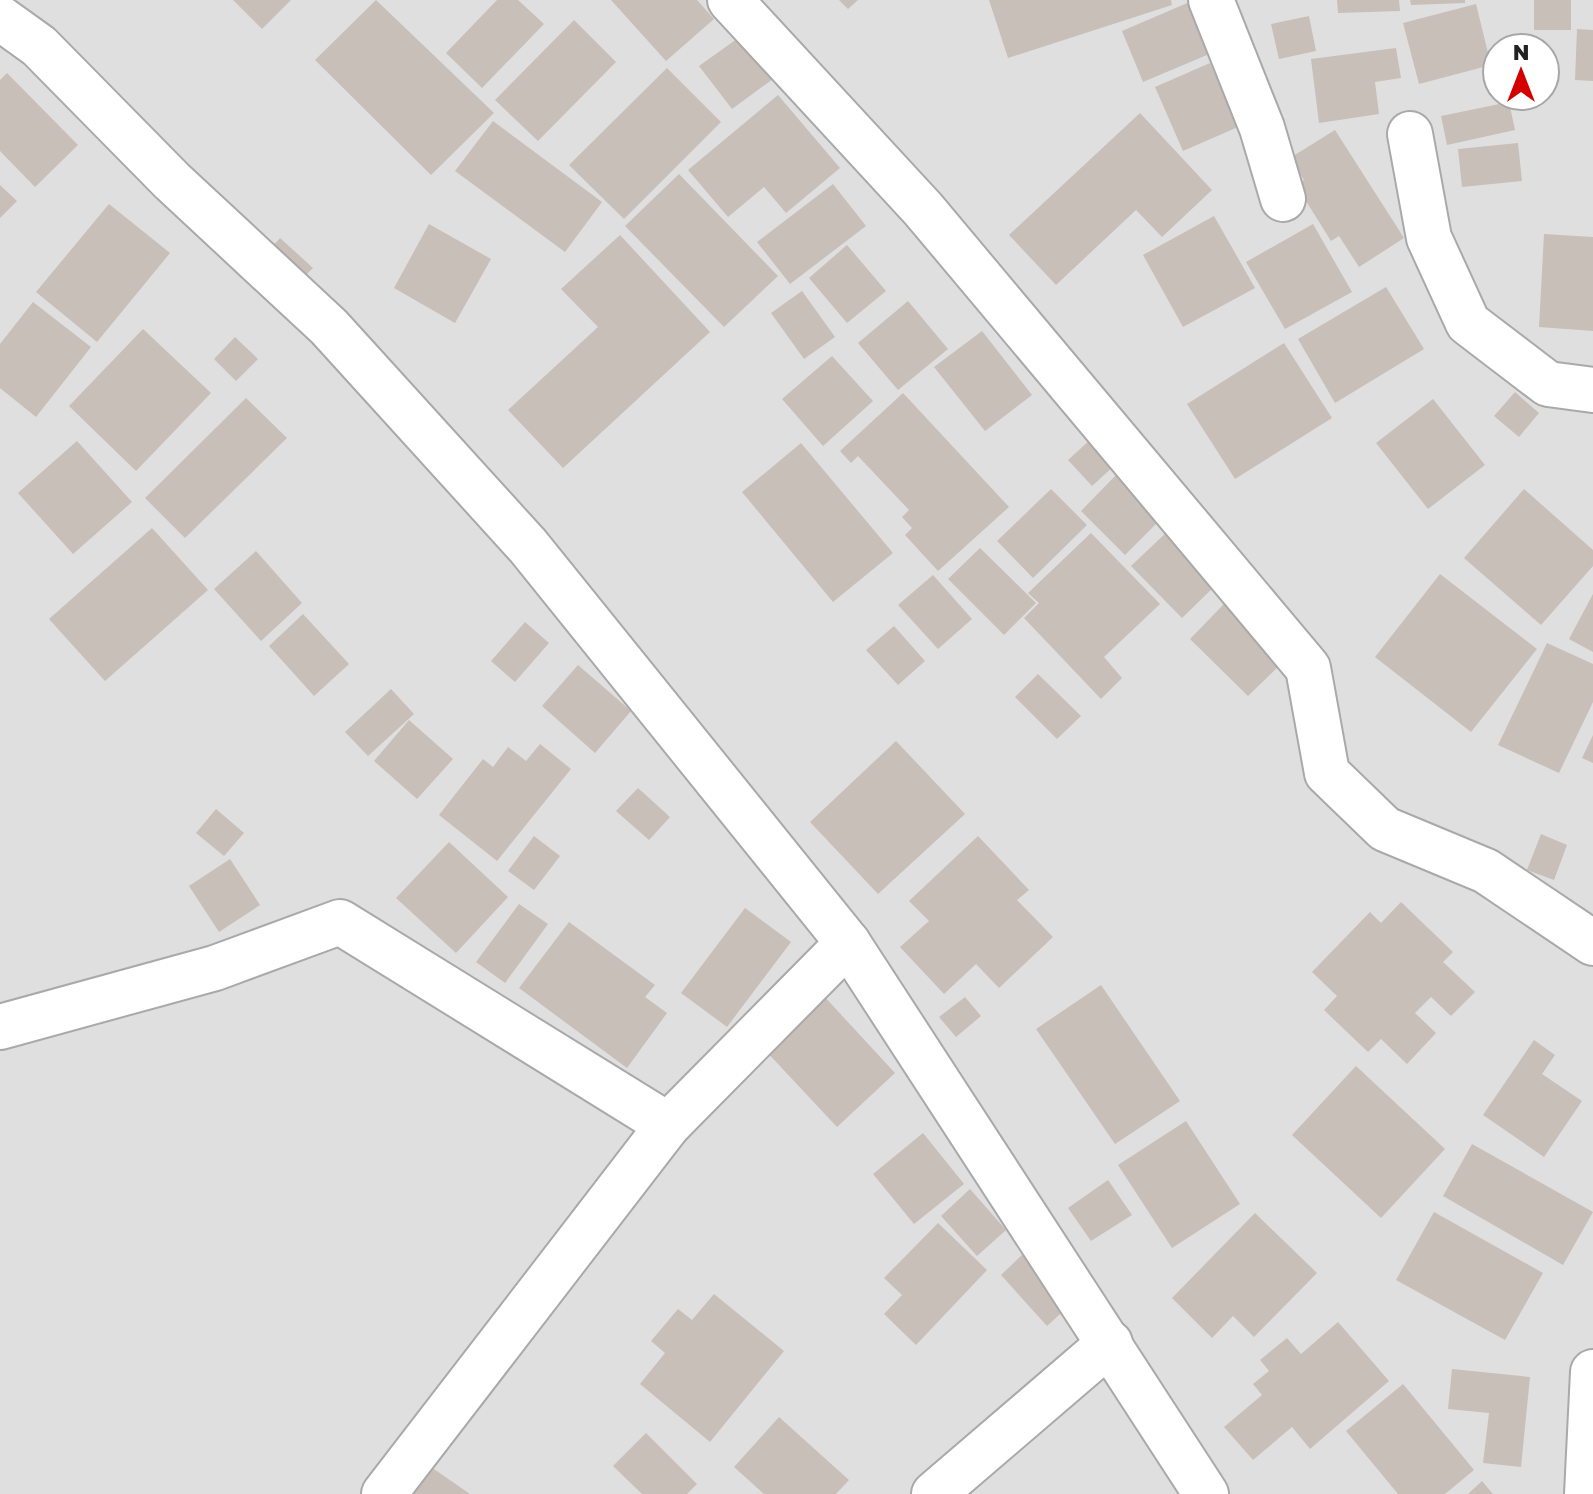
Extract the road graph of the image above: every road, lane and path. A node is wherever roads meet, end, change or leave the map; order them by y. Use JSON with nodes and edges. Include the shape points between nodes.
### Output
{"nodes":[{"id":1,"x":730,"y":0,"type":"edge"},
{"id":2,"x":1211,"y":0,"type":"edge"},
{"id":3,"x":0,"y":18,"type":"edge"},
{"id":4,"x":1410,"y":134,"type":"dead end"},
{"id":5,"x":1283,"y":199,"type":"dead end"},
{"id":6,"x":1593,"y":390,"type":"edge"},
{"id":7,"x":848,"y":943,"type":"junction"},
{"id":8,"x":1593,"y":943,"type":"edge"},
{"id":9,"x":0,"y":1027,"type":"edge"},
{"id":10,"x":668,"y":1125,"type":"junction"},
{"id":11,"x":1110,"y":1343,"type":"junction"},
{"id":12,"x":1593,"y":1372,"type":"edge"},
{"id":13,"x":384,"y":1494,"type":"edge"},
{"id":14,"x":934,"y":1494,"type":"edge"},
{"id":15,"x":1206,"y":1494,"type":"edge"},
{"id":16,"x":1587,"y":1494,"type":"edge"}],
"edges":[{"from":1,"to":8,"type":"street","via":[[923,209],[1308,668],[1327,773],[1385,829],[1486,871]]},
{"from":2,"to":5,"type":"street","via":[[1262,128]]},
{"from":3,"to":7,"type":"street","via":[[39,46],[172,181],[340,338],[528,546]]},
{"from":4,"to":6,"type":"street","via":[[1429,238],[1468,323],[1548,384]]},
{"from":7,"to":10,"type":"street"},
{"from":7,"to":11,"type":"street"},
{"from":9,"to":10,"type":"street","via":[[215,968],[340,922]]},
{"from":10,"to":13,"type":"street"},
{"from":11,"to":14,"type":"street"},
{"from":11,"to":15,"type":"street"},
{"from":12,"to":16,"type":"street"}]}
